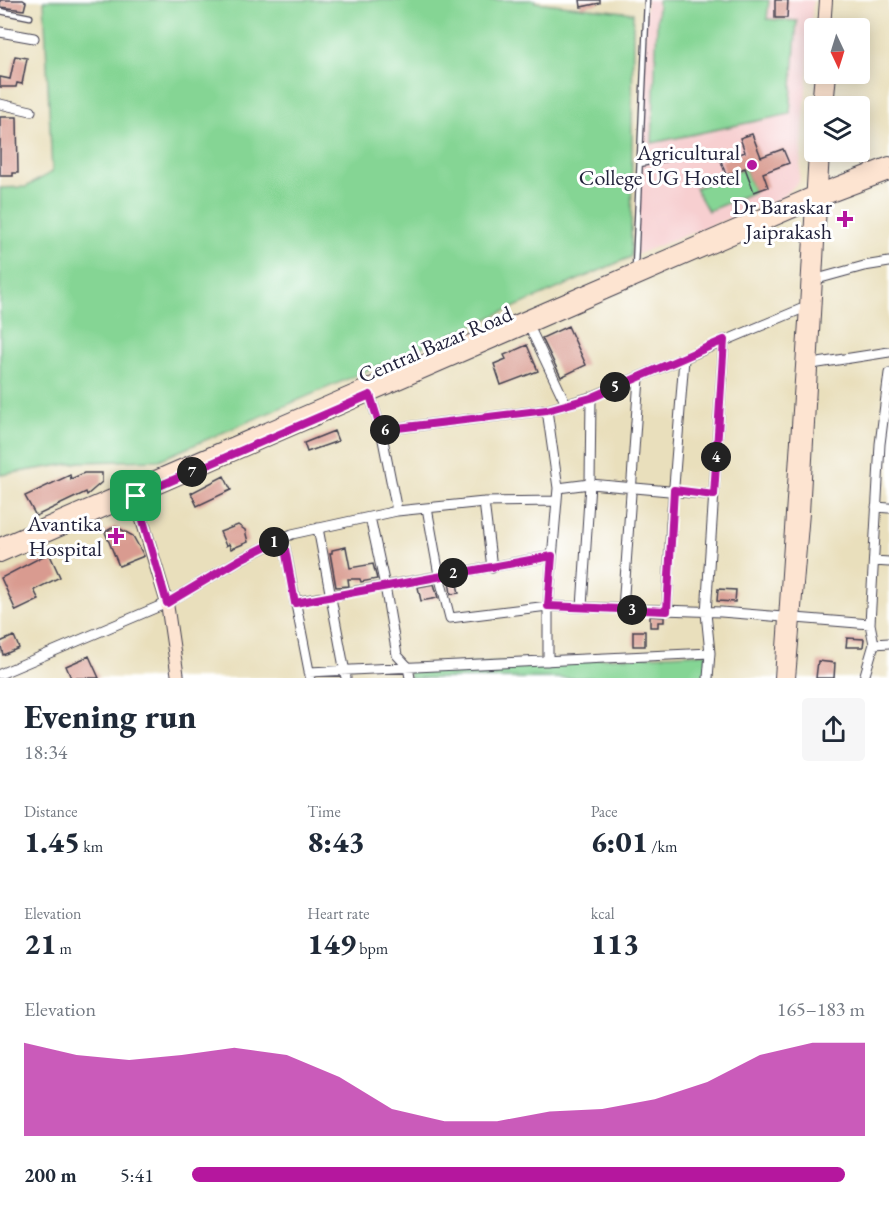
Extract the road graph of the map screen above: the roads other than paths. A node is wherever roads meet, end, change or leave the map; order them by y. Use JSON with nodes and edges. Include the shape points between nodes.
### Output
{"nodes":[{"id":1,"x":647,"y":0,"type":"edge"},
{"id":2,"x":826,"y":0,"type":"edge"},
{"id":3,"x":833,"y":0,"type":"edge"},
{"id":4,"x":0,"y":11,"type":"edge"},
{"id":5,"x":30,"y":17,"type":"dead end"},
{"id":6,"x":825,"y":18,"type":"edge"},
{"id":7,"x":832,"y":18,"type":"edge"},
{"id":8,"x":0,"y":33,"type":"edge"},
{"id":9,"x":34,"y":38,"type":"dead end"},
{"id":10,"x":0,"y":104,"type":"edge"},
{"id":11,"x":31,"y":111,"type":"dead end"},
{"id":12,"x":693,"y":153,"type":"dead end"},
{"id":13,"x":815,"y":162,"type":"edge"},
{"id":14,"x":822,"y":162,"type":"edge"},
{"id":15,"x":889,"y":163,"type":"edge"},
{"id":16,"x":640,"y":164,"type":"junction"},
{"id":17,"x":822,"y":166,"type":"junction"},
{"id":18,"x":889,"y":174,"type":"edge"},
{"id":19,"x":841,"y":181,"type":"junction"},
{"id":20,"x":815,"y":197,"type":"junction"},
{"id":21,"x":889,"y":262,"type":"edge"},
{"id":22,"x":635,"y":270,"type":"junction"},
{"id":23,"x":817,"y":279,"type":"junction"},
{"id":24,"x":806,"y":307,"type":"junction"},
{"id":25,"x":529,"y":326,"type":"junction"},
{"id":26,"x":724,"y":340,"type":"junction"},
{"id":27,"x":889,"y":352,"type":"edge"},
{"id":28,"x":684,"y":359,"type":"junction"},
{"id":29,"x":812,"y":364,"type":"junction"},
{"id":30,"x":889,"y":373,"type":"edge"},
{"id":31,"x":639,"y":378,"type":"junction"},
{"id":32,"x":370,"y":395,"type":"junction"},
{"id":33,"x":591,"y":398,"type":"junction"},
{"id":34,"x":566,"y":404,"type":"junction"},
{"id":35,"x":547,"y":410,"type":"junction"},
{"id":36,"x":381,"y":430,"type":"junction"},
{"id":37,"x":590,"y":484,"type":"junction"},
{"id":38,"x":632,"y":487,"type":"junction"},
{"id":39,"x":558,"y":488,"type":"junction"},
{"id":40,"x":674,"y":490,"type":"junction"},
{"id":41,"x":134,"y":492,"type":"junction"},
{"id":42,"x":714,"y":495,"type":"junction"},
{"id":43,"x":557,"y":501,"type":"junction"},
{"id":44,"x":484,"y":502,"type":"junction"},
{"id":45,"x":876,"y":507,"type":"junction"},
{"id":46,"x":427,"y":508,"type":"junction"},
{"id":47,"x":889,"y":508,"type":"edge"},
{"id":48,"x":397,"y":511,"type":"junction"},
{"id":49,"x":370,"y":517,"type":"junction"},
{"id":50,"x":318,"y":528,"type":"junction"},
{"id":51,"x":283,"y":538,"type":"junction"},
{"id":52,"x":0,"y":544,"type":"edge"},
{"id":53,"x":0,"y":556,"type":"edge"},
{"id":54,"x":552,"y":556,"type":"junction"},
{"id":55,"x":874,"y":561,"type":"junction"},
{"id":56,"x":889,"y":562,"type":"edge"},
{"id":57,"x":492,"y":568,"type":"junction"},
{"id":58,"x":439,"y":575,"type":"junction"},
{"id":59,"x":385,"y":585,"type":"junction"},
{"id":60,"x":329,"y":596,"type":"junction"},
{"id":61,"x":167,"y":603,"type":"junction"},
{"id":62,"x":295,"y":603,"type":"junction"},
{"id":63,"x":548,"y":606,"type":"junction"},
{"id":64,"x":582,"y":607,"type":"junction"},
{"id":65,"x":623,"y":609,"type":"junction"},
{"id":66,"x":667,"y":611,"type":"junction"},
{"id":67,"x":706,"y":613,"type":"junction"},
{"id":68,"x":790,"y":617,"type":"junction"},
{"id":69,"x":870,"y":624,"type":"junction"},
{"id":70,"x":889,"y":643,"type":"edge"},
{"id":71,"x":874,"y":644,"type":"junction"},
{"id":72,"x":710,"y":653,"type":"junction"},
{"id":73,"x":548,"y":661,"type":"junction"},
{"id":74,"x":408,"y":667,"type":"junction"},
{"id":75,"x":0,"y":674,"type":"edge"},
{"id":76,"x":345,"y":674,"type":"edge"},
{"id":77,"x":310,"y":675,"type":"edge"},
{"id":78,"x":178,"y":678,"type":"edge"},
{"id":79,"x":410,"y":678,"type":"edge"},
{"id":80,"x":708,"y":678,"type":"edge"},
{"id":81,"x":781,"y":678,"type":"edge"},
{"id":82,"x":789,"y":678,"type":"edge"},
{"id":83,"x":864,"y":678,"type":"edge"}],
"edges":[{"from":1,"to":16,"type":"lane"},
{"from":2,"to":6,"type":"main road"},
{"from":3,"to":7,"type":"main road"},
{"from":4,"to":5,"type":"lane"},
{"from":8,"to":9,"type":"street"},
{"from":10,"to":11,"type":"street"},
{"from":12,"to":16,"type":"lane"},
{"from":13,"to":20,"type":"main road"},
{"from":14,"to":17,"type":"main road"},
{"from":15,"to":19,"type":"main road","name":"Central Bazar Road"},
{"from":16,"to":22,"type":"lane"},
{"from":17,"to":19,"type":"main road"},
{"from":17,"to":20,"type":"main road"},
{"from":18,"to":20,"type":"main road","name":"Central Bazar Road"},
{"from":19,"to":20,"type":"main road","name":"Central Bazar Road"},
{"from":20,"to":22,"type":"main road","name":"Central Bazar Road"},
{"from":20,"to":23,"type":"main road"},
{"from":20,"to":24,"type":"main road"},
{"from":20,"to":25,"type":"main road","name":"Central Bazar Road"},
{"from":21,"to":23,"type":"street"},
{"from":22,"to":41,"type":"main road","name":"Central Bazar Road"},
{"from":23,"to":29,"type":"main road"},
{"from":24,"to":26,"type":"street"},
{"from":24,"to":68,"type":"main road"},
{"from":25,"to":32,"type":"main road","name":"Central Bazar Road"},
{"from":25,"to":34,"type":"street"},
{"from":26,"to":28,"type":"street"},
{"from":26,"to":42,"type":"street"},
{"from":27,"to":29,"type":"street"},
{"from":28,"to":31,"type":"street"},
{"from":28,"to":40,"type":"street"},
{"from":29,"to":68,"type":"main road","via":[[803,513]]},
{"from":30,"to":45,"type":"street"},
{"from":31,"to":33,"type":"street"},
{"from":31,"to":38,"type":"street"},
{"from":32,"to":36,"type":"street"},
{"from":32,"to":41,"type":"main road","name":"Central Bazar Road"},
{"from":33,"to":34,"type":"street"},
{"from":33,"to":37,"type":"street"},
{"from":34,"to":35,"type":"street"},
{"from":35,"to":36,"type":"street"},
{"from":35,"to":39,"type":"street"},
{"from":36,"to":48,"type":"street"},
{"from":37,"to":38,"type":"street"},
{"from":37,"to":39,"type":"street"},
{"from":37,"to":64,"type":"street"},
{"from":38,"to":40,"type":"street"},
{"from":38,"to":65,"type":"street"},
{"from":39,"to":43,"type":"street"},
{"from":40,"to":42,"type":"street"},
{"from":40,"to":66,"type":"street"},
{"from":41,"to":52,"type":"main road","name":"Central Bazar Road"},
{"from":41,"to":53,"type":"main road","name":"Central Bazar Road"},
{"from":41,"to":61,"type":"main road"},
{"from":42,"to":67,"type":"street"},
{"from":43,"to":44,"type":"street"},
{"from":43,"to":54,"type":"street"},
{"from":44,"to":46,"type":"street"},
{"from":44,"to":57,"type":"street"},
{"from":45,"to":47,"type":"street"},
{"from":45,"to":55,"type":"street"},
{"from":46,"to":48,"type":"street"},
{"from":46,"to":58,"type":"street"},
{"from":48,"to":49,"type":"street"},
{"from":49,"to":50,"type":"street"},
{"from":49,"to":59,"type":"street"},
{"from":50,"to":51,"type":"street"},
{"from":50,"to":60,"type":"street"},
{"from":51,"to":61,"type":"street"},
{"from":51,"to":62,"type":"street"},
{"from":54,"to":57,"type":"street"},
{"from":54,"to":63,"type":"street"},
{"from":55,"to":56,"type":"street"},
{"from":55,"to":69,"type":"street"},
{"from":57,"to":58,"type":"street"},
{"from":58,"to":59,"type":"street"},
{"from":58,"to":63,"type":"street","via":[[450,618]]},
{"from":59,"to":60,"type":"street"},
{"from":59,"to":74,"type":"street","via":[[396,655]]},
{"from":60,"to":62,"type":"street"},
{"from":60,"to":76,"type":"street"},
{"from":61,"to":75,"type":"street"},
{"from":61,"to":78,"type":"main road"},
{"from":62,"to":77,"type":"street"},
{"from":63,"to":64,"type":"street"},
{"from":63,"to":73,"type":"street"},
{"from":64,"to":65,"type":"street"},
{"from":65,"to":66,"type":"street"},
{"from":66,"to":67,"type":"street"},
{"from":67,"to":68,"type":"street"},
{"from":67,"to":72,"type":"street"},
{"from":68,"to":69,"type":"street"},
{"from":68,"to":81,"type":"main road"},
{"from":68,"to":82,"type":"main road"},
{"from":69,"to":71,"type":"street"},
{"from":70,"to":71,"type":"street"},
{"from":71,"to":83,"type":"street"},
{"from":72,"to":73,"type":"street"},
{"from":72,"to":80,"type":"street"},
{"from":73,"to":74,"type":"street"},
{"from":74,"to":76,"type":"street"},
{"from":74,"to":79,"type":"street"},
{"from":76,"to":77,"type":"street"}]}
